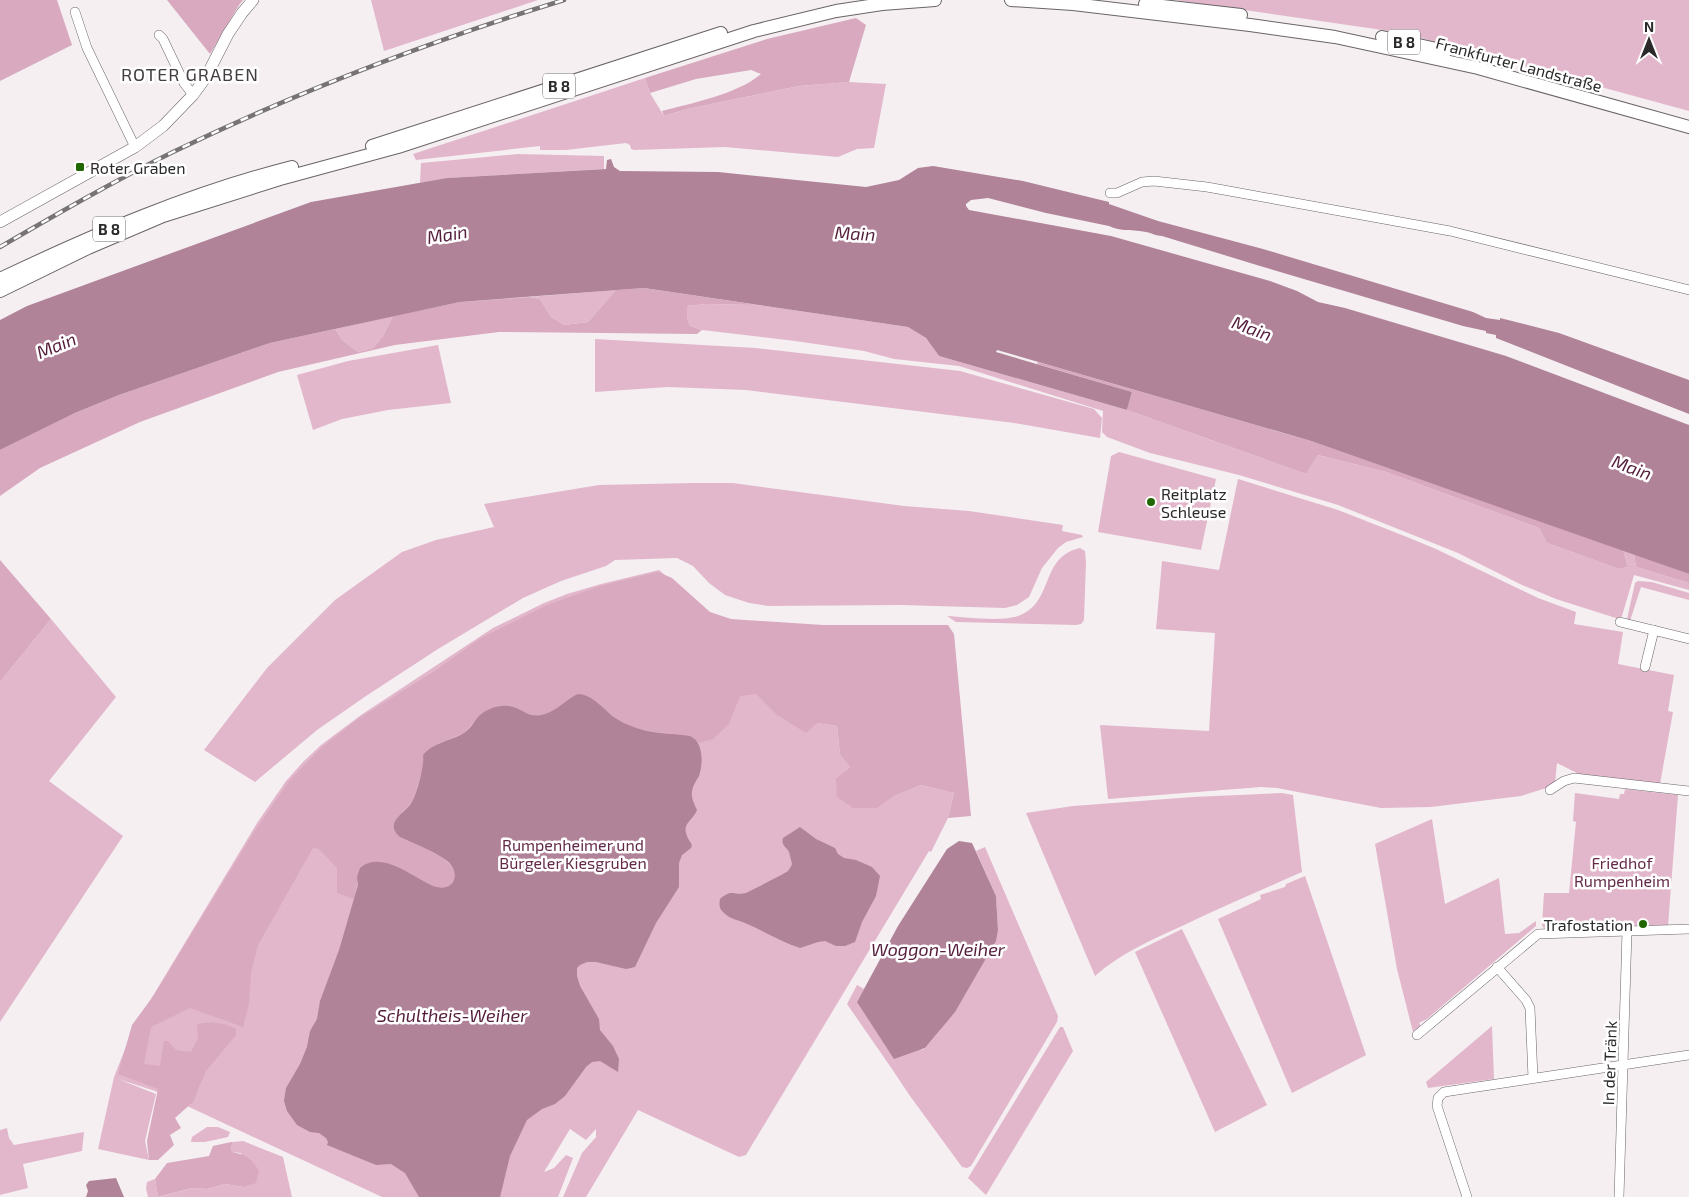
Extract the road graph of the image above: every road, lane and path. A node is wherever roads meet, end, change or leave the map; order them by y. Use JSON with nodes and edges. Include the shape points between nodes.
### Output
{"nodes":[{"id":1,"x":253,"y":0,"type":"edge"},
{"id":2,"x":855,"y":0,"type":"edge"},
{"id":3,"x":935,"y":0,"type":"edge"},
{"id":4,"x":1011,"y":0,"type":"edge"},
{"id":5,"x":1112,"y":0,"type":"edge"},
{"id":6,"x":75,"y":12,"type":"dead end"},
{"id":7,"x":159,"y":35,"type":"dead end"},
{"id":8,"x":193,"y":94,"type":"junction"},
{"id":9,"x":1689,"y":118,"type":"edge"},
{"id":10,"x":1689,"y":127,"type":"edge"},
{"id":11,"x":135,"y":147,"type":"junction"},
{"id":12,"x":1110,"y":193,"type":"dead end"},
{"id":13,"x":0,"y":222,"type":"edge"},
{"id":14,"x":0,"y":279,"type":"edge"},
{"id":15,"x":1689,"y":290,"type":"edge"},
{"id":16,"x":0,"y":291,"type":"edge"},
{"id":17,"x":1620,"y":622,"type":"dead end"},
{"id":18,"x":1654,"y":630,"type":"junction"},
{"id":19,"x":1689,"y":639,"type":"edge"},
{"id":20,"x":1645,"y":667,"type":"dead end"},
{"id":21,"x":1550,"y":790,"type":"dead end"},
{"id":22,"x":1689,"y":791,"type":"edge"},
{"id":23,"x":1689,"y":929,"type":"edge"},
{"id":24,"x":1627,"y":931,"type":"junction"},
{"id":25,"x":1497,"y":967,"type":"junction"},
{"id":26,"x":1417,"y":1034,"type":"dead end"},
{"id":27,"x":1689,"y":1055,"type":"edge"},
{"id":28,"x":1624,"y":1064,"type":"junction"},
{"id":29,"x":1533,"y":1078,"type":"junction"},
{"id":30,"x":1467,"y":1197,"type":"edge"},
{"id":31,"x":1619,"y":1197,"type":"edge"}],
"edges":[{"from":1,"to":8,"type":"street","via":[[228,34],[206,77]]},
{"from":2,"to":14,"type":"main road","number":"B 8","via":[[750,23],[400,138],[264,174],[129,220]]},
{"from":3,"to":16,"type":"main road","number":"B 8","via":[[844,10],[754,31],[398,147],[280,179],[163,216]]},
{"from":4,"to":10,"type":"main road","name":"Frankfurter Landstraße","number":"B 8","via":[[1250,24],[1344,38],[1478,68]]},
{"from":5,"to":9,"type":"main road","name":"Frankfurter Landstraße","number":"B 8","via":[[1255,16],[1372,35],[1476,59]]},
{"from":6,"to":11,"type":"street","via":[[88,48]]},
{"from":7,"to":8,"type":"street"},
{"from":8,"to":11,"type":"street","via":[[163,126]]},
{"from":11,"to":13,"type":"street"},
{"from":12,"to":15,"type":"street","via":[[1148,181],[1185,183],[1450,231]]},
{"from":17,"to":18,"type":"street"},
{"from":18,"to":19,"type":"street"},
{"from":18,"to":20,"type":"street"},
{"from":21,"to":22,"type":"street","via":[[1574,778]]},
{"from":23,"to":24,"type":"street"},
{"from":24,"to":25,"type":"street","via":[[1538,934]]},
{"from":24,"to":28,"type":"street","name":"In der Tränk"},
{"from":25,"to":26,"type":"street"},
{"from":25,"to":29,"type":"street","via":[[1530,1008]]},
{"from":27,"to":28,"type":"street"},
{"from":28,"to":29,"type":"street"},
{"from":28,"to":31,"type":"street","name":"In der Tränk"},
{"from":29,"to":30,"type":"street","via":[[1444,1092],[1438,1098],[1437,1106]]}]}
